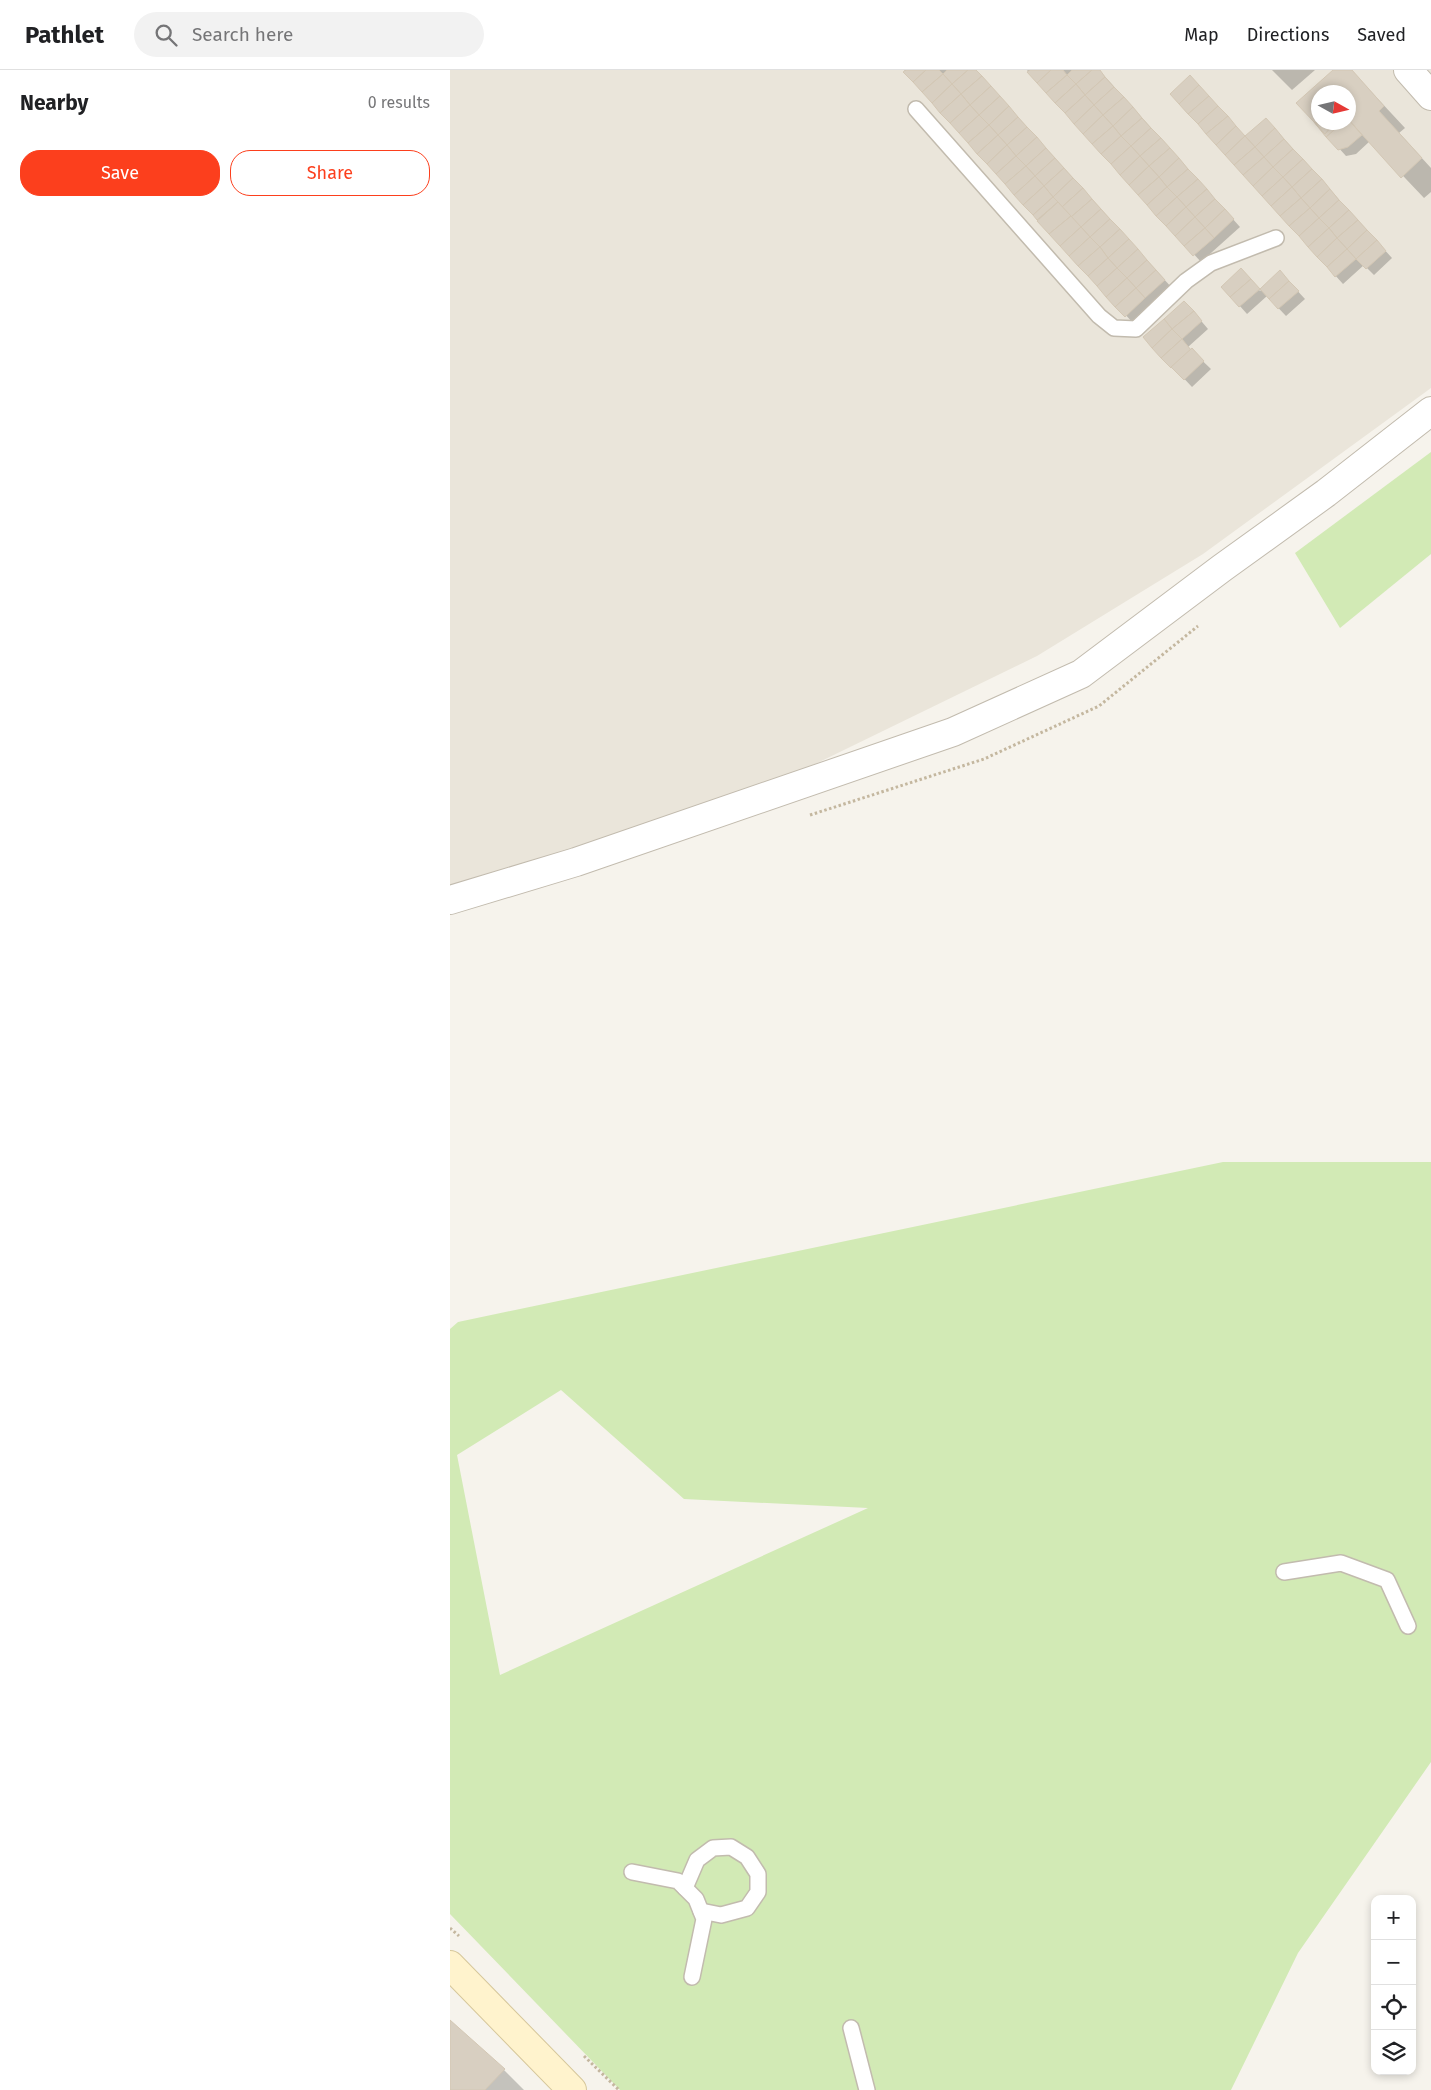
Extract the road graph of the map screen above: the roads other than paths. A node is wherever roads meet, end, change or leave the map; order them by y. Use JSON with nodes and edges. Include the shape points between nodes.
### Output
{"nodes":[{"id":1,"x":1408,"y":70,"type":"edge"},
{"id":2,"x":1431,"y":96,"type":"edge"},
{"id":3,"x":916,"y":109,"type":"dead end"},
{"id":4,"x":1276,"y":238,"type":"dead end"},
{"id":5,"x":1431,"y":411,"type":"edge"},
{"id":6,"x":450,"y":900,"type":"edge"},
{"id":7,"x":1284,"y":1572,"type":"dead end"},
{"id":8,"x":1408,"y":1626,"type":"dead end"},
{"id":9,"x":632,"y":1872,"type":"dead end"},
{"id":10,"x":685,"y":1888,"type":"junction"},
{"id":11,"x":701,"y":1911,"type":"junction"},
{"id":12,"x":450,"y":1965,"type":"edge"},
{"id":13,"x":692,"y":1977,"type":"dead end"},
{"id":14,"x":851,"y":2028,"type":"dead end"},
{"id":15,"x":572,"y":2090,"type":"edge"},
{"id":16,"x":866,"y":2090,"type":"edge"}],
"edges":[{"from":1,"to":2,"type":"street"},
{"from":3,"to":4,"type":"lane","via":[[1098,316],[1114,328],[1136,329],[1186,281],[1210,263]]},
{"from":5,"to":6,"type":"street","via":[[1081,674],[953,732],[576,862]]},
{"from":7,"to":8,"type":"lane","via":[[1341,1563],[1387,1580]]},
{"from":9,"to":10,"type":"lane","via":[[678,1880]]},
{"from":10,"to":11,"type":"lane","via":[[696,1899]]},
{"from":10,"to":11,"type":"lane","via":[[697,1860],[714,1848],[731,1847],[747,1857],[758,1874],[758,1892],[747,1908],[720,1915]]},
{"from":11,"to":13,"type":"lane","via":[[704,1919]]},
{"from":12,"to":15,"type":"street"},
{"from":14,"to":16,"type":"lane"}]}
